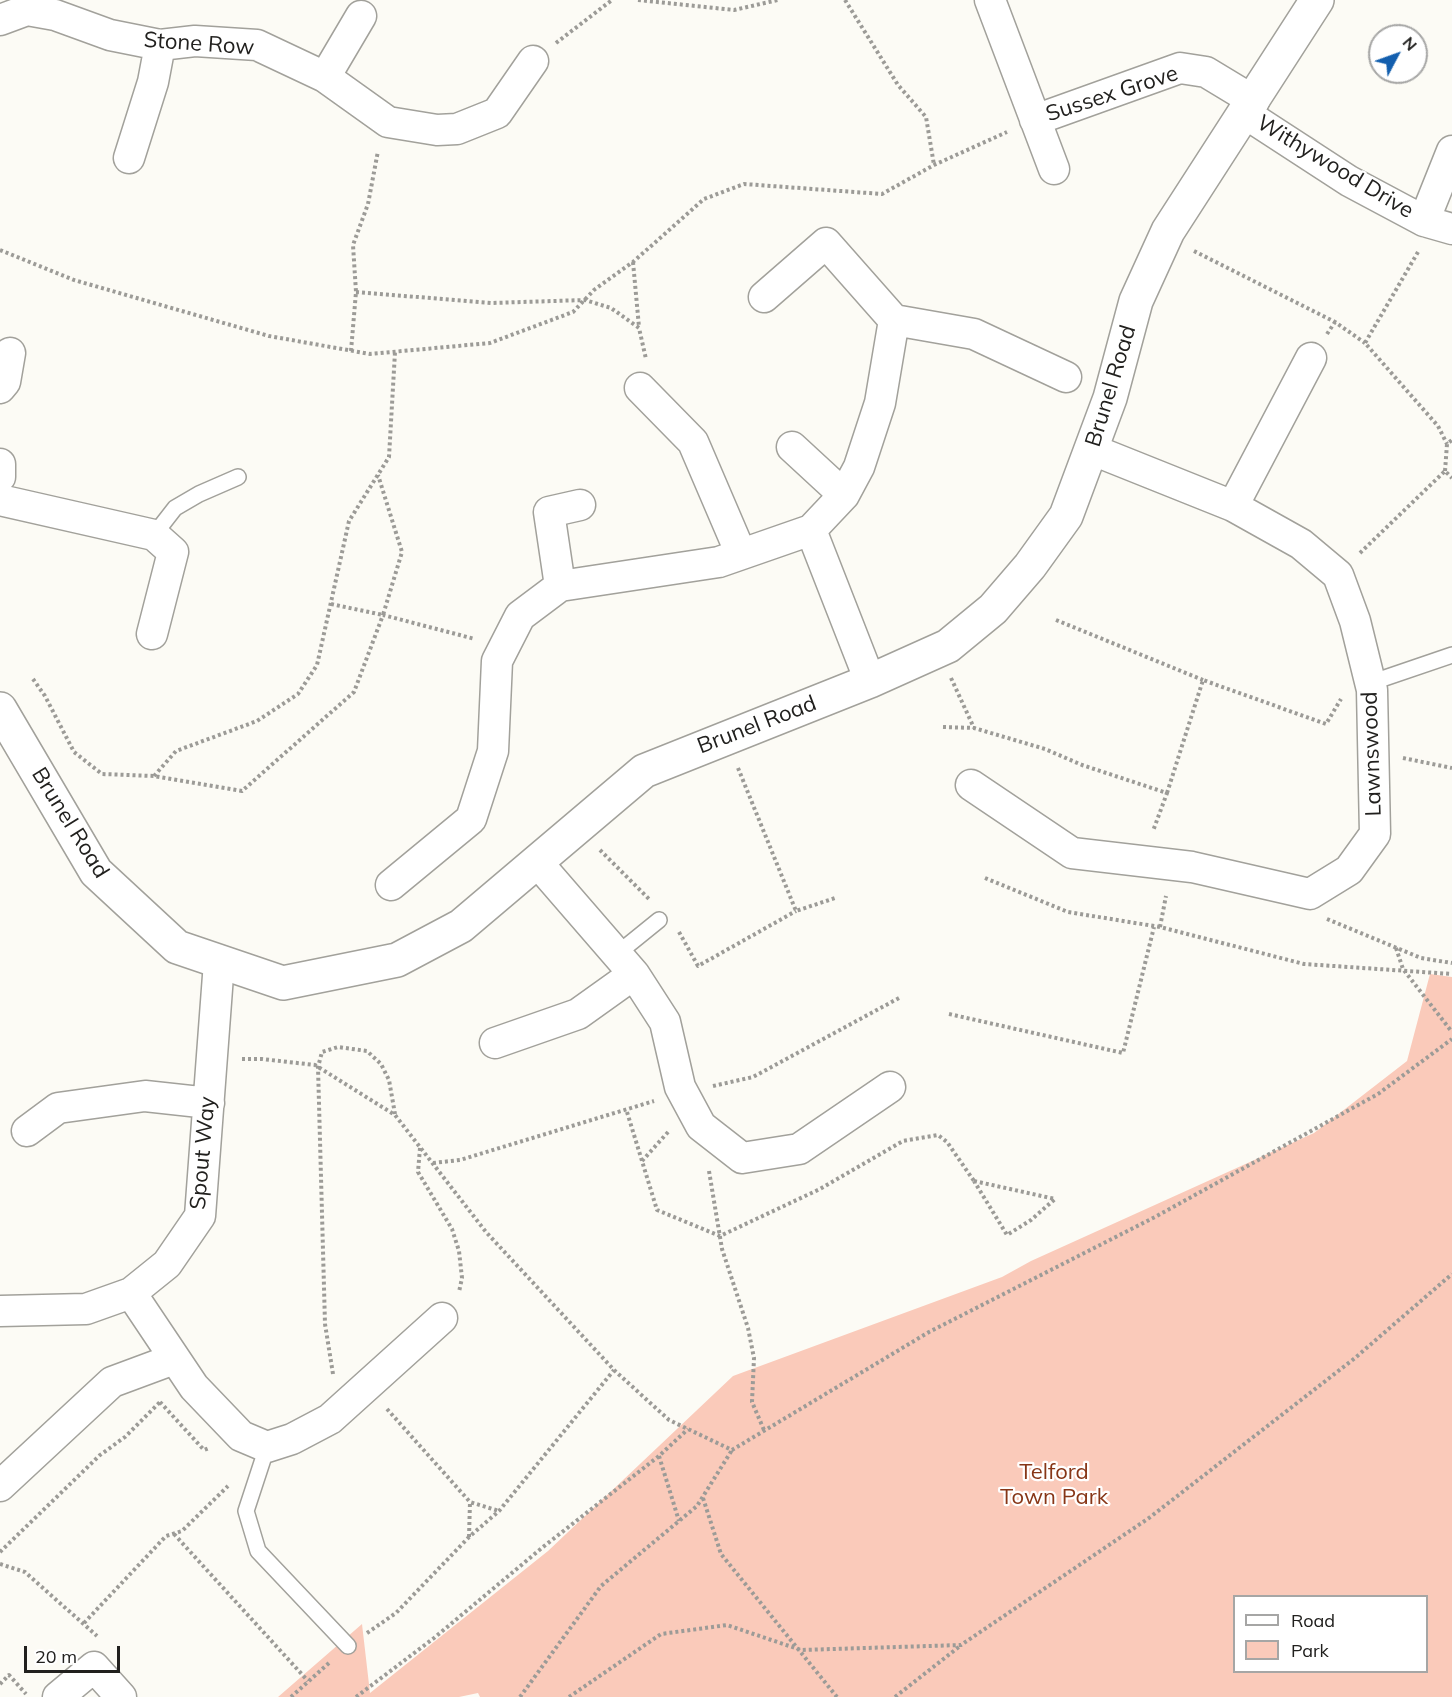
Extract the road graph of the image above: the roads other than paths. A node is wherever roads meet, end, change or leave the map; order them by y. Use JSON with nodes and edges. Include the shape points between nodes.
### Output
{"nodes":[{"id":1,"x":990,"y":0,"type":"edge"},
{"id":2,"x":1317,"y":0,"type":"edge"},
{"id":3,"x":361,"y":16,"type":"dead end"},
{"id":4,"x":0,"y":20,"type":"edge"},
{"id":5,"x":160,"y":45,"type":"junction"},
{"id":6,"x":533,"y":61,"type":"road end"},
{"id":7,"x":325,"y":77,"type":"junction"},
{"id":8,"x":1250,"y":107,"type":"junction"},
{"id":9,"x":1035,"y":120,"type":"junction"},
{"id":10,"x":1452,"y":151,"type":"edge"},
{"id":11,"x":129,"y":158,"type":"dead end"},
{"id":12,"x":1054,"y":169,"type":"dead end"},
{"id":13,"x":1439,"y":225,"type":"edge"},
{"id":14,"x":764,"y":297,"type":"dead end"},
{"id":15,"x":894,"y":320,"type":"junction"},
{"id":16,"x":10,"y":353,"type":"dead end"},
{"id":17,"x":1311,"y":358,"type":"dead end"},
{"id":18,"x":1066,"y":377,"type":"dead end"},
{"id":19,"x":0,"y":388,"type":"edge"},
{"id":20,"x":640,"y":388,"type":"road end"},
{"id":21,"x":792,"y":447,"type":"dead end"},
{"id":22,"x":1093,"y":450,"type":"junction"},
{"id":23,"x":0,"y":464,"type":"edge"},
{"id":24,"x":0,"y":477,"type":"edge"},
{"id":25,"x":238,"y":477,"type":"dead end"},
{"id":26,"x":844,"y":495,"type":"junction"},
{"id":27,"x":0,"y":500,"type":"edge"},
{"id":28,"x":580,"y":505,"type":"dead end"},
{"id":29,"x":1233,"y":506,"type":"junction"},
{"id":30,"x":811,"y":530,"type":"junction"},
{"id":31,"x":154,"y":535,"type":"junction"},
{"id":32,"x":741,"y":554,"type":"junction"},
{"id":33,"x":560,"y":586,"type":"junction"},
{"id":34,"x":152,"y":633,"type":"dead end"},
{"id":35,"x":1452,"y":655,"type":"edge"},
{"id":36,"x":1369,"y":679,"type":"junction"},
{"id":37,"x":870,"y":681,"type":"junction"},
{"id":38,"x":0,"y":709,"type":"edge"},
{"id":39,"x":971,"y":785,"type":"dead end"},
{"id":40,"x":537,"y":862,"type":"junction"},
{"id":41,"x":391,"y":885,"type":"dead end"},
{"id":42,"x":659,"y":920,"type":"dead end"},
{"id":43,"x":219,"y":962,"type":"junction"},
{"id":44,"x":625,"y":964,"type":"junction"},
{"id":45,"x":495,"y":1043,"type":"dead end"},
{"id":46,"x":890,"y":1087,"type":"dead end"},
{"id":47,"x":208,"y":1103,"type":"junction"},
{"id":48,"x":27,"y":1131,"type":"dead end"},
{"id":49,"x":131,"y":1293,"type":"junction"},
{"id":50,"x":0,"y":1311,"type":"edge"},
{"id":51,"x":442,"y":1318,"type":"road end"},
{"id":52,"x":174,"y":1359,"type":"junction"},
{"id":53,"x":267,"y":1447,"type":"junction"},
{"id":54,"x":0,"y":1486,"type":"edge"},
{"id":55,"x":348,"y":1646,"type":"road end"},
{"id":56,"x":58,"y":1697,"type":"edge"},
{"id":57,"x":121,"y":1697,"type":"edge"}],
"edges":[{"from":1,"to":9,"type":"street","name":"Sussex Grove"},
{"from":2,"to":8,"type":"street","name":"Brunel Road"},
{"from":3,"to":7,"type":"street"},
{"from":4,"to":5,"type":"street","name":"Stone Row","via":[[27,10],[55,15],[110,35]]},
{"from":5,"to":7,"type":"street","name":"Stone Row","via":[[195,41],[257,45]]},
{"from":5,"to":11,"type":"street","via":[[153,82]]},
{"from":6,"to":7,"type":"street","name":"Stone Row","via":[[497,112],[457,129],[437,130],[388,122]]},
{"from":8,"to":9,"type":"street","name":"Sussex Grove","via":[[1206,72],[1180,68]]},
{"from":8,"to":13,"type":"street","name":"Withywood Drive","via":[[1349,181]]},
{"from":8,"to":22,"type":"street","name":"Brunel Road","via":[[1166,237],[1136,301]]},
{"from":9,"to":12,"type":"street","name":"Sussex Grove"},
{"from":10,"to":13,"type":"street","name":"Withywood Drive"},
{"from":14,"to":15,"type":"street","via":[[826,243]]},
{"from":15,"to":18,"type":"street","via":[[974,334]]},
{"from":15,"to":26,"type":"street","via":[[880,403],[859,467]]},
{"from":16,"to":19,"type":"street","via":[[5,382]]},
{"from":17,"to":29,"type":"street"},
{"from":20,"to":32,"type":"street","via":[[693,442]]},
{"from":21,"to":26,"type":"street"},
{"from":22,"to":29,"type":"street","name":"Lawnswood"},
{"from":22,"to":37,"type":"street","name":"Brunel Road","via":[[1066,516],[993,609],[948,646]]},
{"from":23,"to":24,"type":"street"},
{"from":25,"to":31,"type":"lane","via":[[175,508]]},
{"from":26,"to":30,"type":"street"},
{"from":27,"to":31,"type":"street"},
{"from":28,"to":33,"type":"street","via":[[549,512]]},
{"from":29,"to":36,"type":"street","name":"Lawnswood","via":[[1301,544],[1338,575],[1355,621]]},
{"from":30,"to":32,"type":"street"},
{"from":30,"to":37,"type":"street"},
{"from":31,"to":34,"type":"street","via":[[173,552]]},
{"from":32,"to":33,"type":"street","via":[[718,562]]},
{"from":33,"to":41,"type":"street","via":[[520,616],[497,661],[493,751],[471,819]]},
{"from":35,"to":36,"type":"lane"},
{"from":36,"to":39,"type":"street","name":"Lawnswood","via":[[1375,834],[1349,870],[1310,894],[1192,867],[1072,853]]},
{"from":37,"to":40,"type":"street","name":"Brunel Road","via":[[644,771]]},
{"from":38,"to":43,"type":"street","name":"Brunel Road","via":[[96,873],[177,947]]},
{"from":40,"to":43,"type":"street","name":"Brunel Road","via":[[461,926],[396,960],[283,983]]},
{"from":40,"to":44,"type":"street"},
{"from":42,"to":44,"type":"lane"},
{"from":43,"to":47,"type":"street","name":"Spout Way"},
{"from":44,"to":45,"type":"street","via":[[578,1014]]},
{"from":44,"to":46,"type":"street","via":[[665,1022],[693,1112],[742,1158],[798,1149]]},
{"from":47,"to":48,"type":"street","via":[[145,1096],[58,1108]]},
{"from":47,"to":49,"type":"street","name":"Spout Way","via":[[200,1216],[167,1264]]},
{"from":49,"to":50,"type":"street","name":"Spout Way","via":[[86,1309]]},
{"from":49,"to":52,"type":"street"},
{"from":51,"to":53,"type":"street","via":[[330,1419]]},
{"from":52,"to":53,"type":"street","via":[[194,1387],[241,1436]]},
{"from":52,"to":54,"type":"street","via":[[112,1383]]},
{"from":53,"to":55,"type":"lane","via":[[246,1511],[258,1551]]},
{"from":56,"to":57,"type":"street","via":[[94,1667]]}]}
